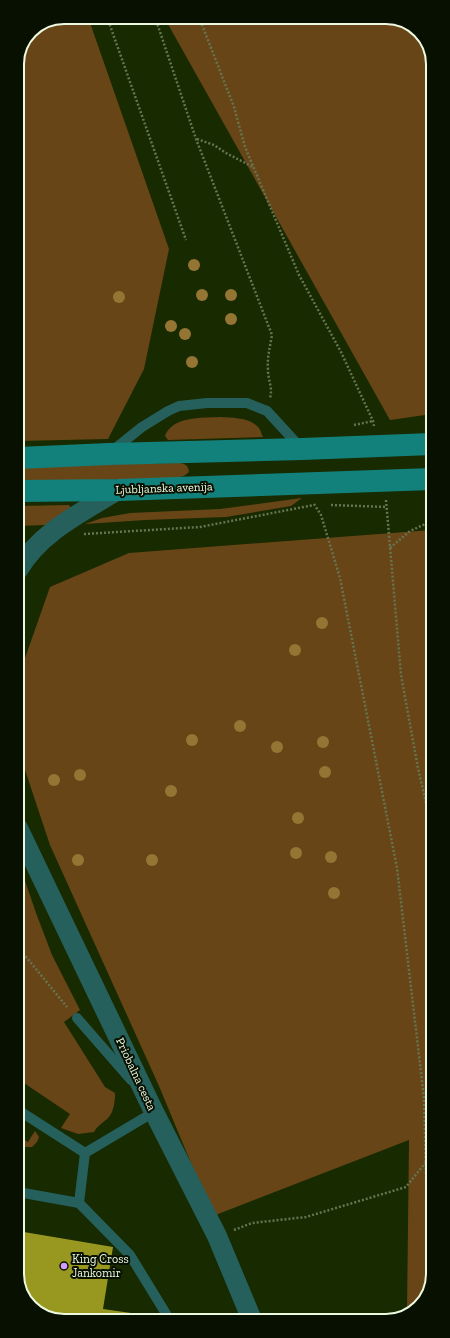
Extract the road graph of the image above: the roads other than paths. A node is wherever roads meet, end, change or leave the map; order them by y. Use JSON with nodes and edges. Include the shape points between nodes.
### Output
{"nodes":[{"id":1,"x":426,"y":444,"type":"edge"},
{"id":2,"x":305,"y":449,"type":"junction"},
{"id":3,"x":109,"y":454,"type":"junction"},
{"id":4,"x":24,"y":458,"type":"edge"},
{"id":5,"x":426,"y":479,"type":"edge"},
{"id":6,"x":118,"y":490,"type":"junction"},
{"id":7,"x":24,"y":491,"type":"edge"},
{"id":8,"x":24,"y":563,"type":"edge"},
{"id":9,"x":24,"y":841,"type":"edge"},
{"id":10,"x":76,"y":1018,"type":"road end"},
{"id":11,"x":151,"y":1106,"type":"junction"},
{"id":12,"x":24,"y":1114,"type":"edge"},
{"id":13,"x":85,"y":1153,"type":"junction"},
{"id":14,"x":24,"y":1193,"type":"edge"},
{"id":15,"x":79,"y":1203,"type":"junction"},
{"id":16,"x":166,"y":1314,"type":"edge"},
{"id":17,"x":250,"y":1314,"type":"edge"}],
"edges":[{"from":1,"to":2,"type":"main road"},
{"from":2,"to":3,"type":"main road"},
{"from":2,"to":3,"type":"lane","via":[[267,411],[247,403],[207,403],[179,406],[168,411],[142,427]]},
{"from":3,"to":4,"type":"main road"},
{"from":5,"to":6,"type":"main road","name":"Ljubljanska avenija"},
{"from":6,"to":7,"type":"main road","name":"Ljubljanska avenija"},
{"from":6,"to":8,"type":"street","via":[[45,537]]},
{"from":9,"to":11,"type":"street","name":"Priobalna cesta"},
{"from":10,"to":11,"type":"lane"},
{"from":11,"to":13,"type":"lane"},
{"from":11,"to":17,"type":"street","name":"Priobalna cesta","via":[[217,1236]]},
{"from":12,"to":13,"type":"lane"},
{"from":13,"to":15,"type":"lane"},
{"from":14,"to":15,"type":"lane"},
{"from":15,"to":16,"type":"lane","via":[[130,1255]]}]}
